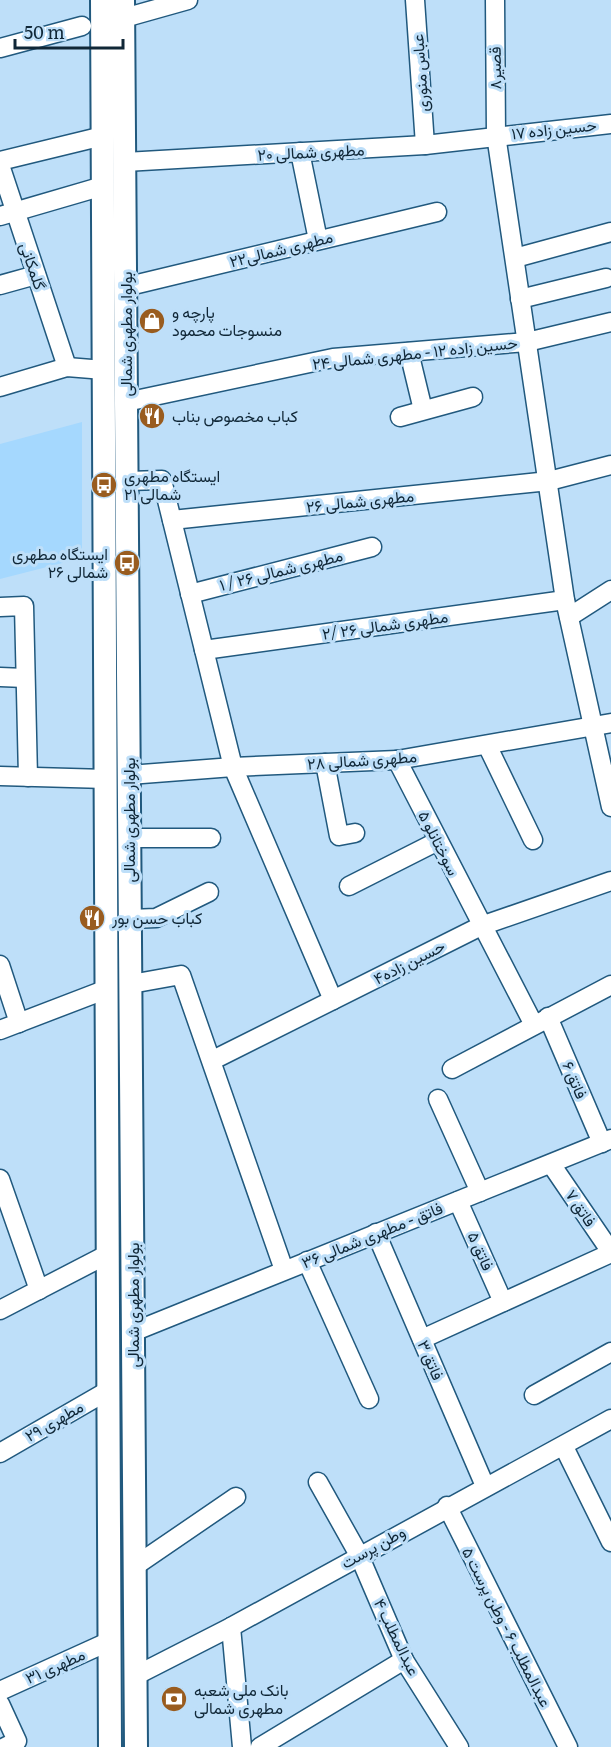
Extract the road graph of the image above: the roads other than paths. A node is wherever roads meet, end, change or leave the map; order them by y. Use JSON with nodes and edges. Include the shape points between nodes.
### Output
{"nodes":[{"id":1,"x":102,"y":0,"type":"edge"},
{"id":2,"x":188,"y":0,"type":"edge"},
{"id":3,"x":415,"y":0,"type":"edge"},
{"id":4,"x":495,"y":0,"type":"edge"},
{"id":5,"x":124,"y":9,"type":"edge"},
{"id":6,"x":82,"y":26,"type":"dead end"},
{"id":7,"x":0,"y":48,"type":"edge"},
{"id":8,"x":611,"y":124,"type":"edge"},
{"id":9,"x":496,"y":135,"type":"junction"},
{"id":10,"x":103,"y":136,"type":"junction"},
{"id":11,"x":425,"y":145,"type":"junction"},
{"id":12,"x":300,"y":152,"type":"junction"},
{"id":13,"x":124,"y":162,"type":"junction"},
{"id":14,"x":0,"y":163,"type":"edge"},
{"id":15,"x":103,"y":186,"type":"junction"},
{"id":16,"x":437,"y":212,"type":"dead end"},
{"id":17,"x":7,"y":214,"type":"edge"},
{"id":18,"x":611,"y":232,"type":"edge"},
{"id":19,"x":318,"y":240,"type":"junction"},
{"id":20,"x":514,"y":258,"type":"junction"},
{"id":21,"x":36,"y":275,"type":"junction"},
{"id":22,"x":606,"y":278,"type":"dead end"},
{"id":23,"x":0,"y":285,"type":"edge"},
{"id":24,"x":125,"y":287,"type":"junction"},
{"id":25,"x":520,"y":299,"type":"junction"},
{"id":26,"x":611,"y":322,"type":"edge"},
{"id":27,"x":527,"y":342,"type":"junction"},
{"id":28,"x":409,"y":352,"type":"junction"},
{"id":29,"x":67,"y":367,"type":"junction"},
{"id":30,"x":104,"y":370,"type":"junction"},
{"id":31,"x":0,"y":387,"type":"edge"},
{"id":32,"x":473,"y":397,"type":"dead end"},
{"id":33,"x":126,"y":402,"type":"junction"},
{"id":34,"x":423,"y":410,"type":"junction"},
{"id":35,"x":400,"y":417,"type":"dead end"},
{"id":36,"x":611,"y":465,"type":"edge"},
{"id":37,"x":127,"y":481,"type":"junction"},
{"id":38,"x":549,"y":481,"type":"junction"},
{"id":39,"x":172,"y":520,"type":"junction"},
{"id":40,"x":372,"y":547,"type":"dead end"},
{"id":41,"x":611,"y":590,"type":"edge"},
{"id":42,"x":190,"y":594,"type":"junction"},
{"id":43,"x":0,"y":607,"type":"edge"},
{"id":44,"x":567,"y":609,"type":"junction"},
{"id":45,"x":204,"y":650,"type":"junction"},
{"id":46,"x":0,"y":677,"type":"edge"},
{"id":47,"x":25,"y":678,"type":"junction"},
{"id":48,"x":602,"y":724,"type":"edge"},
{"id":49,"x":487,"y":745,"type":"junction"},
{"id":50,"x":398,"y":760,"type":"junction"},
{"id":51,"x":325,"y":763,"type":"junction"},
{"id":52,"x":233,"y":767,"type":"junction"},
{"id":53,"x":129,"y":775,"type":"junction"},
{"id":54,"x":0,"y":776,"type":"edge"},
{"id":55,"x":28,"y":777,"type":"junction"},
{"id":56,"x":106,"y":779,"type":"junction"},
{"id":57,"x":611,"y":807,"type":"edge"},
{"id":58,"x":355,"y":833,"type":"dead end"},
{"id":59,"x":129,"y":838,"type":"junction"},
{"id":60,"x":212,"y":838,"type":"dead end"},
{"id":61,"x":533,"y":840,"type":"dead end"},
{"id":62,"x":438,"y":841,"type":"junction"},
{"id":63,"x":611,"y":881,"type":"edge"},
{"id":64,"x":349,"y":886,"type":"dead end"},
{"id":65,"x":209,"y":892,"type":"dead end"},
{"id":66,"x":130,"y":919,"type":"junction"},
{"id":67,"x":481,"y":926,"type":"junction"},
{"id":68,"x":0,"y":965,"type":"edge"},
{"id":69,"x":130,"y":984,"type":"junction"},
{"id":70,"x":611,"y":985,"type":"edge"},
{"id":71,"x":107,"y":989,"type":"junction"},
{"id":72,"x":333,"y":1000,"type":"junction"},
{"id":73,"x":541,"y":1021,"type":"junction"},
{"id":74,"x":19,"y":1023,"type":"junction"},
{"id":75,"x":0,"y":1030,"type":"edge"},
{"id":76,"x":213,"y":1060,"type":"junction"},
{"id":77,"x":452,"y":1069,"type":"dead end"},
{"id":78,"x":438,"y":1099,"type":"dead end"},
{"id":79,"x":607,"y":1141,"type":"edge"},
{"id":80,"x":132,"y":1155,"type":"junction"},
{"id":81,"x":108,"y":1156,"type":"junction"},
{"id":82,"x":550,"y":1164,"type":"junction"},
{"id":83,"x":0,"y":1179,"type":"edge"},
{"id":84,"x":480,"y":1192,"type":"junction"},
{"id":85,"x":458,"y":1201,"type":"junction"},
{"id":86,"x":376,"y":1233,"type":"junction"},
{"id":87,"x":611,"y":1253,"type":"edge"},
{"id":88,"x":108,"y":1254,"type":"junction"},
{"id":89,"x":307,"y":1261,"type":"junction"},
{"id":90,"x":284,"y":1270,"type":"junction"},
{"id":91,"x":39,"y":1290,"type":"junction"},
{"id":92,"x":503,"y":1302,"type":"junction"},
{"id":93,"x":0,"y":1310,"type":"edge"},
{"id":94,"x":133,"y":1332,"type":"junction"},
{"id":95,"x":422,"y":1339,"type":"junction"},
{"id":96,"x":611,"y":1352,"type":"edge"},
{"id":97,"x":109,"y":1390,"type":"junction"},
{"id":98,"x":534,"y":1395,"type":"dead end"},
{"id":99,"x":369,"y":1399,"type":"dead end"},
{"id":100,"x":611,"y":1419,"type":"edge"},
{"id":101,"x":564,"y":1447,"type":"junction"},
{"id":102,"x":0,"y":1453,"type":"edge"},
{"id":103,"x":318,"y":1482,"type":"dead end"},
{"id":104,"x":485,"y":1486,"type":"junction"},
{"id":105,"x":236,"y":1497,"type":"dead end"},
{"id":106,"x":447,"y":1506,"type":"junction"},
{"id":107,"x":611,"y":1542,"type":"edge"},
{"id":108,"x":359,"y":1555,"type":"junction"},
{"id":109,"x":135,"y":1566,"type":"junction"},
{"id":110,"x":135,"y":1610,"type":"junction"},
{"id":111,"x":110,"y":1611,"type":"junction"},
{"id":112,"x":231,"y":1627,"type":"junction"},
{"id":113,"x":110,"y":1641,"type":"junction"},
{"id":114,"x":404,"y":1660,"type":"junction"},
{"id":115,"x":135,"y":1676,"type":"junction"},
{"id":116,"x":0,"y":1691,"type":"edge"},
{"id":117,"x":0,"y":1704,"type":"edge"},
{"id":118,"x":11,"y":1744,"type":"edge"},
{"id":119,"x":110,"y":1747,"type":"edge"},
{"id":120,"x":136,"y":1747,"type":"edge"},
{"id":121,"x":242,"y":1747,"type":"edge"},
{"id":122,"x":260,"y":1747,"type":"edge"},
{"id":123,"x":459,"y":1747,"type":"edge"},
{"id":124,"x":568,"y":1747,"type":"edge"}],
"edges":[{"from":1,"to":10,"type":"main road","name":"بولوار مطهری شمالی"},
{"from":2,"to":5,"type":"street"},
{"from":3,"to":11,"type":"street","name":"عباس منوری"},
{"from":4,"to":9,"type":"street","name":"قصیر۸"},
{"from":5,"to":13,"type":"main road","name":"بولوار مطهری شمالی"},
{"from":6,"to":7,"type":"street"},
{"from":8,"to":9,"type":"street","name":"حسین زاده ۱۷"},
{"from":9,"to":11,"type":"street","name":"مطهری شمالی ۲۰"},
{"from":9,"to":20,"type":"street","name":"قصیر۸"},
{"from":10,"to":14,"type":"street"},
{"from":10,"to":15,"type":"main road","name":"بولوار مطهری شمالی"},
{"from":11,"to":12,"type":"street","name":"مطهری شمالی ۲۰"},
{"from":12,"to":13,"type":"street","name":"مطهری شمالی ۲۰"},
{"from":12,"to":19,"type":"street"},
{"from":13,"to":24,"type":"main road","name":"بولوار مطهری شمالی"},
{"from":14,"to":17,"type":"street","name":"گلمکانی"},
{"from":15,"to":17,"type":"street"},
{"from":15,"to":30,"type":"main road","name":"بولوار مطهری شمالی"},
{"from":16,"to":19,"type":"street","name":"مطهری شمالی۲۲"},
{"from":17,"to":21,"type":"street","name":"گلمکانی"},
{"from":18,"to":20,"type":"street"},
{"from":19,"to":24,"type":"street","name":"مطهری شمالی۲۲"},
{"from":20,"to":25,"type":"street","name":"قصیر۸"},
{"from":21,"to":23,"type":"street"},
{"from":21,"to":29,"type":"street","name":"گلمکانی"},
{"from":22,"to":25,"type":"street"},
{"from":24,"to":33,"type":"main road","name":"بولوار مطهری شمالی"},
{"from":25,"to":27,"type":"street","name":"قصیر۸"},
{"from":26,"to":27,"type":"street","name":"حسین زاده ۱۲ - مطهری شمالی ۲۴"},
{"from":27,"to":28,"type":"street","name":"حسین زاده ۱۲ - مطهری شمالی ۲۴"},
{"from":27,"to":38,"type":"street","name":"قصیر۸"},
{"from":28,"to":33,"type":"street","name":"حسین زاده ۱۲ - مطهری شمالی ۲۴","via":[[333,358]]},
{"from":28,"to":34,"type":"street"},
{"from":29,"to":30,"type":"street"},
{"from":29,"to":31,"type":"street"},
{"from":30,"to":56,"type":"main road","name":"بولوار مطهری شمالی"},
{"from":32,"to":34,"type":"street"},
{"from":33,"to":37,"type":"main road","name":"بولوار مطهری شمالی"},
{"from":34,"to":35,"type":"street"},
{"from":36,"to":38,"type":"street","name":"مطهری شمالی ۲۶"},
{"from":37,"to":39,"type":"street","via":[[162,480]]},
{"from":37,"to":53,"type":"main road","name":"بولوار مطهری شمالی"},
{"from":38,"to":39,"type":"street","name":"مطهری شمالی ۲۶"},
{"from":38,"to":44,"type":"street","name":"قصیر۸"},
{"from":39,"to":42,"type":"street"},
{"from":40,"to":42,"type":"street","name":"مطهری شمالی ۲۶ / ۱"},
{"from":41,"to":44,"type":"street"},
{"from":42,"to":45,"type":"street"},
{"from":43,"to":47,"type":"street","via":[[24,606]]},
{"from":44,"to":45,"type":"street","name":"مطهری شمالی ۲۶ /۲"},
{"from":44,"to":48,"type":"street","name":"قصیر۸"},
{"from":45,"to":52,"type":"street"},
{"from":46,"to":47,"type":"street"},
{"from":47,"to":55,"type":"street"},
{"from":48,"to":49,"type":"street","name":"مطهری شمالی ۲۸"},
{"from":48,"to":57,"type":"street","name":"قصیر۸"},
{"from":49,"to":50,"type":"street","name":"مطهری شمالی ۲۸"},
{"from":49,"to":61,"type":"street"},
{"from":50,"to":51,"type":"street","name":"مطهری شمالی ۲۸"},
{"from":50,"to":62,"type":"street","name":"سوختانلو ۵"},
{"from":51,"to":52,"type":"street","name":"مطهری شمالی ۲۸"},
{"from":51,"to":58,"type":"street","via":[[339,836]]},
{"from":52,"to":53,"type":"street","name":"مطهری شمالی ۲۸"},
{"from":52,"to":72,"type":"street"},
{"from":53,"to":59,"type":"main road","name":"بولوار مطهری شمالی"},
{"from":54,"to":55,"type":"street"},
{"from":55,"to":56,"type":"street"},
{"from":56,"to":71,"type":"main road","name":"بولوار مطهری شمالی"},
{"from":59,"to":60,"type":"street"},
{"from":59,"to":66,"type":"main road","name":"بولوار مطهری شمالی"},
{"from":62,"to":64,"type":"street"},
{"from":62,"to":67,"type":"street","name":"سوختانلو ۵"},
{"from":63,"to":67,"type":"street","name":"حسین زاده۴"},
{"from":65,"to":66,"type":"street","via":[[156,918]]},
{"from":66,"to":69,"type":"main road","name":"بولوار مطهری شمالی"},
{"from":67,"to":72,"type":"street","name":"حسین زاده۴"},
{"from":67,"to":73,"type":"street","name":"سوختانلو ۵"},
{"from":68,"to":74,"type":"street"},
{"from":69,"to":76,"type":"street","via":[[181,975]]},
{"from":69,"to":80,"type":"main road","name":"بولوار مطهری شمالی"},
{"from":70,"to":73,"type":"street"},
{"from":71,"to":74,"type":"street"},
{"from":71,"to":81,"type":"main road","name":"بولوار مطهری شمالی"},
{"from":72,"to":76,"type":"street","name":"حسین زاده۴"},
{"from":73,"to":77,"type":"street"},
{"from":73,"to":79,"type":"street","name":"فاتق ۶"},
{"from":74,"to":75,"type":"street"},
{"from":76,"to":90,"type":"street"},
{"from":78,"to":84,"type":"street"},
{"from":79,"to":82,"type":"street","name":"فاتق - مطهری شمالی ۳۶"},
{"from":80,"to":81,"type":"main road"},
{"from":80,"to":94,"type":"main road","name":"بولوار مطهری شمالی"},
{"from":81,"to":88,"type":"main road","name":"بولوار مطهری شمالی"},
{"from":82,"to":84,"type":"street","name":"فاتق - مطهری شمالی ۳۶"},
{"from":82,"to":87,"type":"street","name":"فاتق ۷"},
{"from":83,"to":91,"type":"street"},
{"from":84,"to":85,"type":"street","name":"فاتق - مطهری شمالی ۳۶"},
{"from":85,"to":86,"type":"street","name":"فاتق - مطهری شمالی ۳۶"},
{"from":85,"to":92,"type":"street","name":"فاتق ۵"},
{"from":86,"to":89,"type":"street","name":"فاتق - مطهری شمالی ۳۶"},
{"from":86,"to":95,"type":"street","name":"فاتق ۳"},
{"from":87,"to":92,"type":"street"},
{"from":88,"to":91,"type":"street"},
{"from":88,"to":97,"type":"main road","name":"بولوار مطهری شمالی"},
{"from":89,"to":90,"type":"street","name":"فاتق - مطهری شمالی ۳۶"},
{"from":89,"to":99,"type":"street"},
{"from":90,"to":94,"type":"street","name":"فاتق - مطهری شمالی ۳۶"},
{"from":91,"to":93,"type":"street"},
{"from":92,"to":95,"type":"street"},
{"from":94,"to":109,"type":"main road","name":"بولوار مطهری شمالی"},
{"from":95,"to":104,"type":"street","name":"فاتق ۳"},
{"from":96,"to":98,"type":"street"},
{"from":97,"to":102,"type":"street","name":"مطهری ۲۹"},
{"from":97,"to":111,"type":"main road","name":"بولوار مطهری شمالی"},
{"from":100,"to":101,"type":"street","name":"وطن پرست"},
{"from":101,"to":104,"type":"street","name":"وطن پرست"},
{"from":101,"to":107,"type":"street"},
{"from":103,"to":108,"type":"street","name":"عبدالمطلب ۴"},
{"from":104,"to":106,"type":"street","name":"وطن پرست"},
{"from":105,"to":109,"type":"street"},
{"from":106,"to":108,"type":"street","name":"وطن پرست"},
{"from":106,"to":124,"type":"street","name":"عبدالمطلب ۶ - وطن پرست ۵"},
{"from":108,"to":112,"type":"street","name":"وطن پرست"},
{"from":108,"to":114,"type":"street","name":"عبدالمطلب ۴"},
{"from":109,"to":110,"type":"main road","name":"بولوار مطهری شمالی"},
{"from":110,"to":111,"type":"main road"},
{"from":110,"to":115,"type":"main road","name":"بولوار مطهری شمالی"},
{"from":111,"to":113,"type":"main road","name":"بولوار مطهری شمالی"},
{"from":112,"to":115,"type":"street","name":"وطن پرست"},
{"from":112,"to":121,"type":"street"},
{"from":113,"to":116,"type":"street","name":"مطهری ۳۱"},
{"from":113,"to":119,"type":"main road","name":"بولوار مطهری شمالی"},
{"from":114,"to":122,"type":"street"},
{"from":114,"to":123,"type":"street","name":"عبدالمطلب ۴"},
{"from":115,"to":120,"type":"main road","name":"بولوار مطهری شمالی"},
{"from":117,"to":118,"type":"street"}]}
